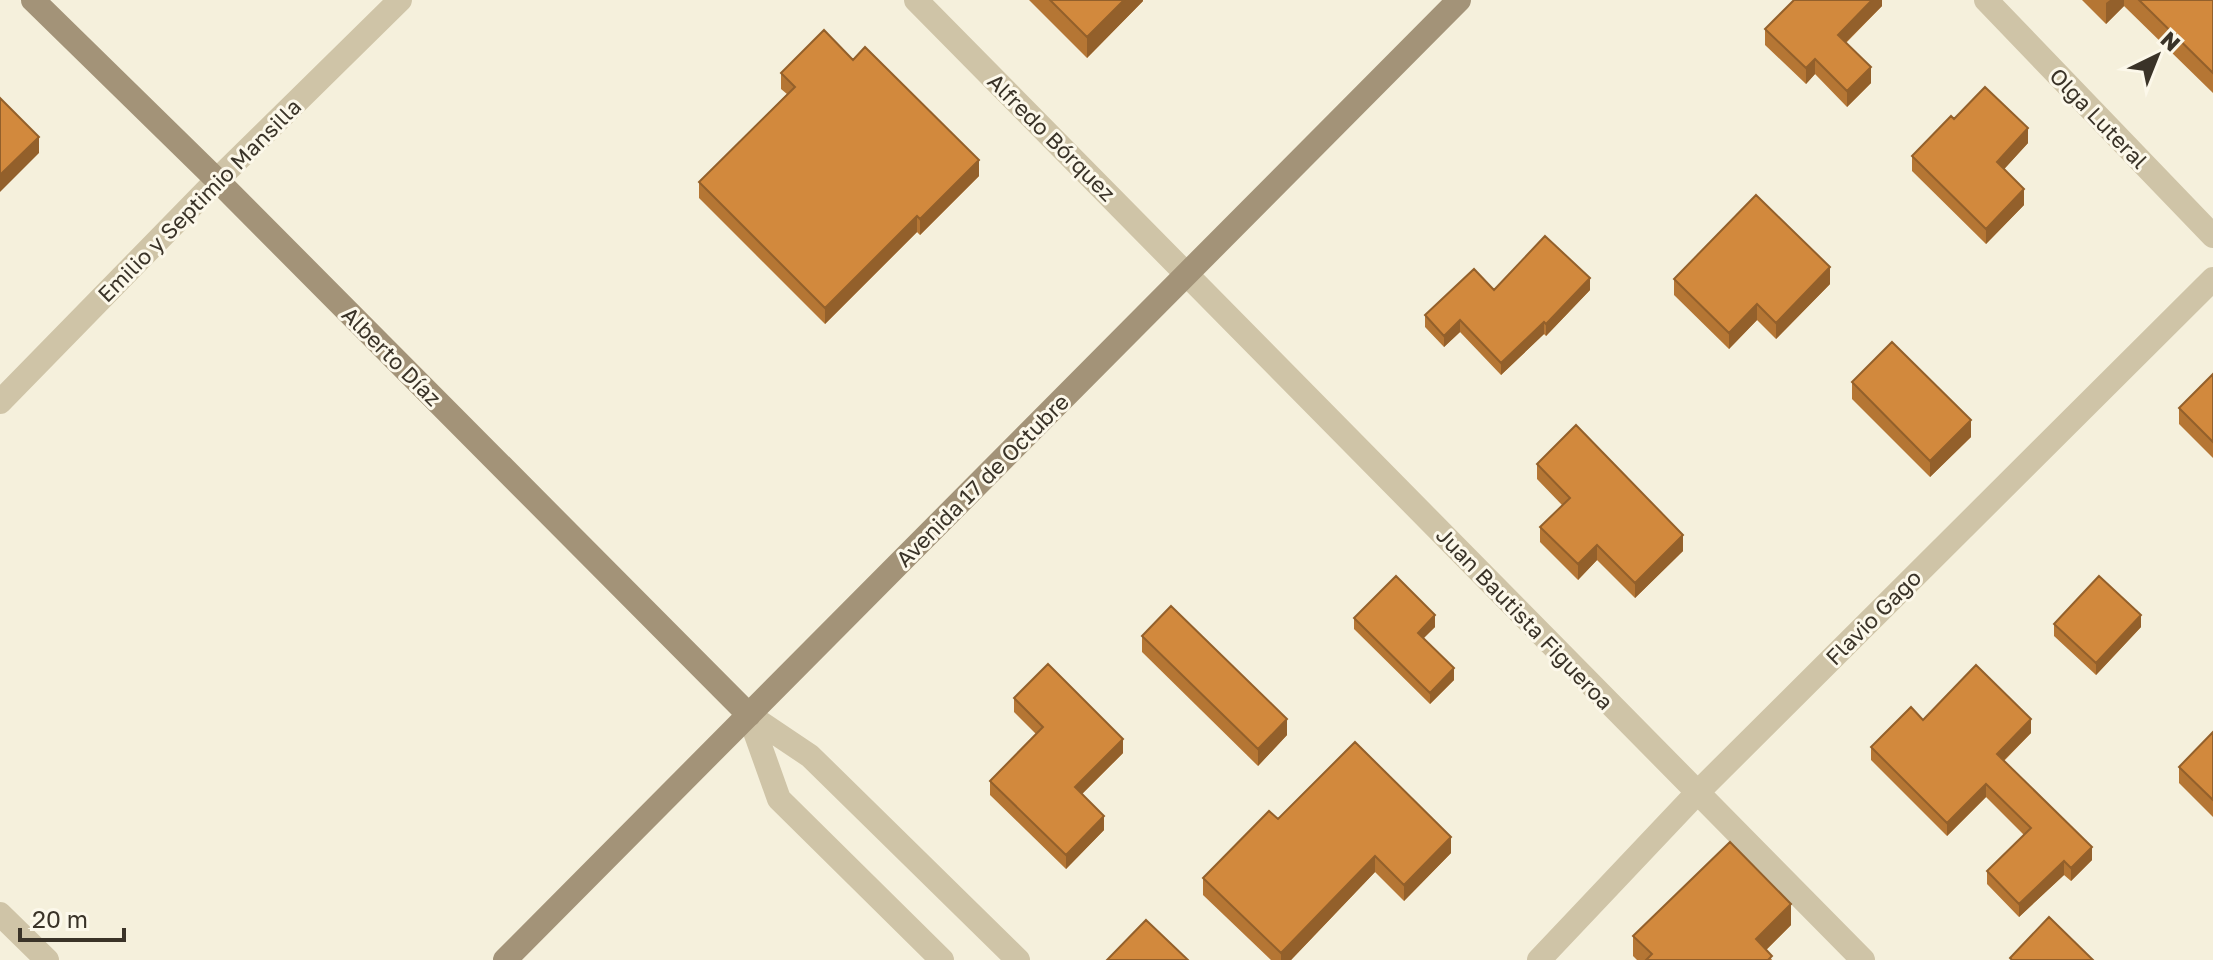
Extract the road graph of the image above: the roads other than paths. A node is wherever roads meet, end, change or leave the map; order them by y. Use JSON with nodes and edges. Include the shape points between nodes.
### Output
{"nodes":[{"id":1,"x":33,"y":0,"type":"edge"},
{"id":2,"x":400,"y":0,"type":"edge"},
{"id":3,"x":916,"y":0,"type":"edge"},
{"id":4,"x":1459,"y":0,"type":"edge"},
{"id":5,"x":1986,"y":0,"type":"edge"},
{"id":6,"x":217,"y":180,"type":"junction"},
{"id":7,"x":2213,"y":236,"type":"edge"},
{"id":8,"x":1187,"y":274,"type":"junction"},
{"id":9,"x":2213,"y":279,"type":"edge"},
{"id":10,"x":0,"y":402,"type":"edge"},
{"id":11,"x":749,"y":715,"type":"junction"},
{"id":12,"x":1697,"y":793,"type":"junction"},
{"id":13,"x":0,"y":914,"type":"edge"},
{"id":14,"x":47,"y":960,"type":"edge"},
{"id":15,"x":505,"y":960,"type":"edge"},
{"id":16,"x":942,"y":960,"type":"edge"},
{"id":17,"x":1018,"y":960,"type":"edge"},
{"id":18,"x":1539,"y":960,"type":"edge"},
{"id":19,"x":1863,"y":960,"type":"edge"}],
"edges":[{"from":1,"to":6,"type":"main road","name":"Alberto Díaz"},
{"from":2,"to":6,"type":"street","name":"Emilio y Septimio Mansilla"},
{"from":3,"to":8,"type":"street","name":"Alfredo Bórquez"},
{"from":4,"to":8,"type":"main road","name":"Avenida 17 de Octubre"},
{"from":5,"to":7,"type":"street","name":"Olga Luteral"},
{"from":6,"to":10,"type":"street","name":"Emilio y Septimio Mansilla"},
{"from":6,"to":11,"type":"main road","name":"Alberto Díaz"},
{"from":8,"to":11,"type":"main road","name":"Avenida 17 de Octubre"},
{"from":8,"to":12,"type":"street","name":"Juan Bautista Figueroa"},
{"from":9,"to":12,"type":"street","name":"Flavio Gago"},
{"from":11,"to":15,"type":"main road","name":"Avenida 17 de Octubre"},
{"from":11,"to":16,"type":"street","via":[[779,799]]},
{"from":11,"to":17,"type":"street","via":[[810,756]]},
{"from":12,"to":18,"type":"street","name":"Flavio Gago"},
{"from":12,"to":19,"type":"street","name":"Juan Bautista Figueroa"},
{"from":13,"to":14,"type":"street"}]}
